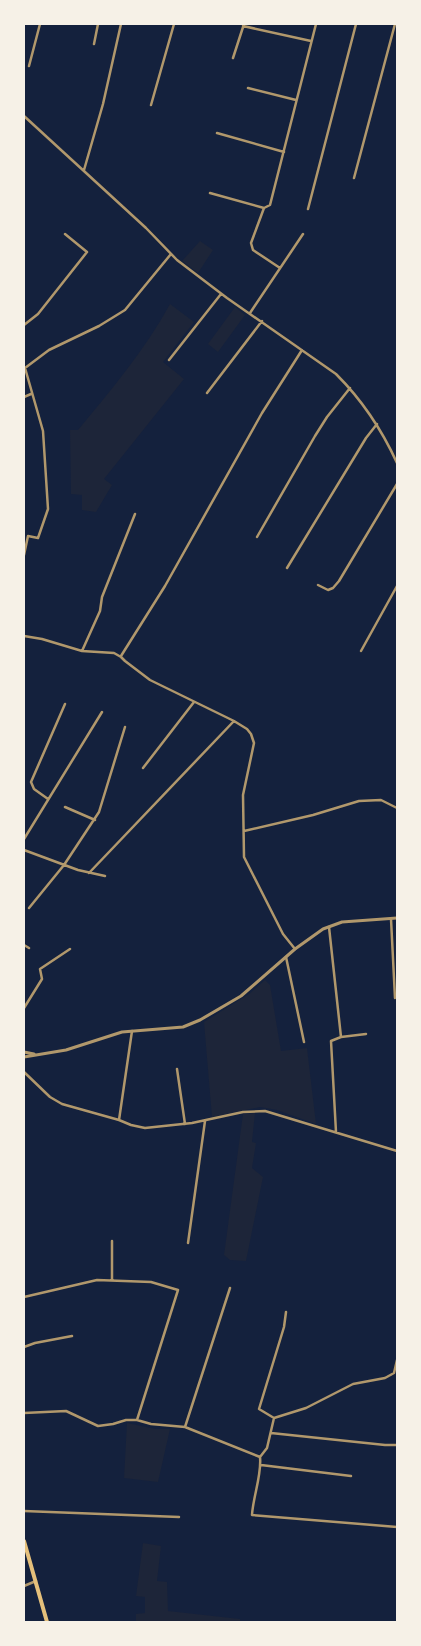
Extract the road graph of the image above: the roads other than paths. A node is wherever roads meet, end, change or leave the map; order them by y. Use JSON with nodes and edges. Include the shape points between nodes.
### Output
{"nodes":[{"id":1,"x":40,"y":24,"type":"edge"},
{"id":2,"x":98,"y":24,"type":"edge"},
{"id":3,"x":121,"y":24,"type":"edge"},
{"id":4,"x":174,"y":24,"type":"edge"},
{"id":5,"x":316,"y":24,"type":"edge"},
{"id":6,"x":356,"y":24,"type":"edge"},
{"id":7,"x":395,"y":24,"type":"edge"},
{"id":8,"x":244,"y":25,"type":"edge"},
{"id":9,"x":311,"y":41,"type":"junction"},
{"id":10,"x":94,"y":44,"type":"dead end"},
{"id":11,"x":233,"y":58,"type":"dead end"},
{"id":12,"x":29,"y":66,"type":"dead end"},
{"id":13,"x":248,"y":88,"type":"dead end"},
{"id":14,"x":296,"y":100,"type":"junction"},
{"id":15,"x":151,"y":105,"type":"dead end"},
{"id":16,"x":24,"y":116,"type":"edge"},
{"id":17,"x":217,"y":134,"type":"dead end"},
{"id":18,"x":284,"y":152,"type":"junction"},
{"id":19,"x":84,"y":170,"type":"junction"},
{"id":20,"x":354,"y":178,"type":"dead end"},
{"id":21,"x":210,"y":192,"type":"dead end"},
{"id":22,"x":264,"y":208,"type":"junction"},
{"id":23,"x":308,"y":209,"type":"dead end"},
{"id":24,"x":65,"y":234,"type":"dead end"},
{"id":25,"x":303,"y":234,"type":"dead end"},
{"id":26,"x":171,"y":254,"type":"junction"},
{"id":27,"x":280,"y":268,"type":"junction"},
{"id":28,"x":221,"y":294,"type":"junction"},
{"id":29,"x":250,"y":313,"type":"junction"},
{"id":30,"x":262,"y":322,"type":"junction"},
{"id":31,"x":24,"y":325,"type":"edge"},
{"id":32,"x":302,"y":350,"type":"junction"},
{"id":33,"x":169,"y":360,"type":"dead end"},
{"id":34,"x":350,"y":388,"type":"junction"},
{"id":35,"x":207,"y":393,"type":"dead end"},
{"id":36,"x":32,"y":394,"type":"junction"},
{"id":37,"x":24,"y":397,"type":"edge"},
{"id":38,"x":377,"y":424,"type":"junction"},
{"id":39,"x":397,"y":463,"type":"edge"},
{"id":40,"x":397,"y":484,"type":"edge"},
{"id":41,"x":135,"y":514,"type":"dead end"},
{"id":42,"x":257,"y":537,"type":"dead end"},
{"id":43,"x":24,"y":555,"type":"edge"},
{"id":44,"x":287,"y":568,"type":"dead end"},
{"id":45,"x":318,"y":585,"type":"dead end"},
{"id":46,"x":397,"y":586,"type":"edge"},
{"id":47,"x":24,"y":636,"type":"edge"},
{"id":48,"x":82,"y":651,"type":"junction"},
{"id":49,"x":362,"y":651,"type":"dead end"},
{"id":50,"x":121,"y":657,"type":"junction"},
{"id":51,"x":194,"y":702,"type":"junction"},
{"id":52,"x":65,"y":704,"type":"dead end"},
{"id":53,"x":102,"y":712,"type":"dead end"},
{"id":54,"x":234,"y":721,"type":"junction"},
{"id":55,"x":125,"y":727,"type":"dead end"},
{"id":56,"x":143,"y":768,"type":"dead end"},
{"id":57,"x":48,"y":799,"type":"junction"},
{"id":58,"x":65,"y":807,"type":"dead end"},
{"id":59,"x":397,"y":808,"type":"edge"},
{"id":60,"x":95,"y":820,"type":"junction"},
{"id":61,"x":244,"y":831,"type":"junction"},
{"id":62,"x":24,"y":839,"type":"edge"},
{"id":63,"x":24,"y":850,"type":"edge"},
{"id":64,"x":64,"y":865,"type":"junction"},
{"id":65,"x":89,"y":873,"type":"junction"},
{"id":66,"x":105,"y":876,"type":"dead end"},
{"id":67,"x":29,"y":908,"type":"dead end"},
{"id":68,"x":397,"y":918,"type":"edge"},
{"id":69,"x":391,"y":919,"type":"junction"},
{"id":70,"x":329,"y":926,"type":"junction"},
{"id":71,"x":24,"y":945,"type":"edge"},
{"id":72,"x":30,"y":948,"type":"dead end"},
{"id":73,"x":70,"y":949,"type":"dead end"},
{"id":74,"x":295,"y":949,"type":"junction"},
{"id":75,"x":286,"y":957,"type":"junction"},
{"id":76,"x":395,"y":998,"type":"dead end"},
{"id":77,"x":24,"y":1008,"type":"edge"},
{"id":78,"x":132,"y":1031,"type":"junction"},
{"id":79,"x":366,"y":1034,"type":"dead end"},
{"id":80,"x":341,"y":1038,"type":"junction"},
{"id":81,"x":304,"y":1042,"type":"dead end"},
{"id":82,"x":24,"y":1052,"type":"edge"},
{"id":83,"x":37,"y":1054,"type":"junction"},
{"id":84,"x":24,"y":1057,"type":"edge"},
{"id":85,"x":176,"y":1069,"type":"dead end"},
{"id":86,"x":24,"y":1073,"type":"edge"},
{"id":87,"x":119,"y":1120,"type":"junction"},
{"id":88,"x":205,"y":1121,"type":"junction"},
{"id":89,"x":185,"y":1124,"type":"junction"},
{"id":90,"x":336,"y":1132,"type":"junction"},
{"id":91,"x":397,"y":1151,"type":"edge"},
{"id":92,"x":112,"y":1242,"type":"dead end"},
{"id":93,"x":188,"y":1243,"type":"dead end"},
{"id":94,"x":112,"y":1280,"type":"junction"},
{"id":95,"x":230,"y":1288,"type":"dead end"},
{"id":96,"x":24,"y":1297,"type":"edge"},
{"id":97,"x":286,"y":1312,"type":"dead end"},
{"id":98,"x":72,"y":1336,"type":"dead end"},
{"id":99,"x":24,"y":1347,"type":"edge"},
{"id":100,"x":397,"y":1360,"type":"edge"},
{"id":101,"x":396,"y":1373,"type":"edge"},
{"id":102,"x":24,"y":1413,"type":"edge"},
{"id":103,"x":274,"y":1418,"type":"junction"},
{"id":104,"x":138,"y":1420,"type":"junction"},
{"id":105,"x":185,"y":1427,"type":"junction"},
{"id":106,"x":271,"y":1433,"type":"junction"},
{"id":107,"x":397,"y":1445,"type":"edge"},
{"id":108,"x":260,"y":1457,"type":"junction"},
{"id":109,"x":261,"y":1465,"type":"junction"},
{"id":110,"x":352,"y":1476,"type":"dead end"},
{"id":111,"x":24,"y":1511,"type":"edge"},
{"id":112,"x":179,"y":1517,"type":"dead end"},
{"id":113,"x":397,"y":1527,"type":"edge"},
{"id":114,"x":24,"y":1541,"type":"edge"},
{"id":115,"x":36,"y":1580,"type":"junction"},
{"id":116,"x":24,"y":1586,"type":"edge"},
{"id":117,"x":46,"y":1622,"type":"edge"}],
"edges":[{"from":1,"to":12,"type":"street"},
{"from":2,"to":10,"type":"street"},
{"from":3,"to":19,"type":"street"},
{"from":4,"to":15,"type":"street"},
{"from":5,"to":9,"type":"street"},
{"from":6,"to":23,"type":"street"},
{"from":7,"to":20,"type":"street"},
{"from":8,"to":9,"type":"street"},
{"from":8,"to":11,"type":"street"},
{"from":9,"to":14,"type":"street"},
{"from":13,"to":14,"type":"street"},
{"from":14,"to":18,"type":"street"},
{"from":16,"to":19,"type":"street"},
{"from":17,"to":18,"type":"street"},
{"from":18,"to":22,"type":"street","via":[[270,205]]},
{"from":19,"to":26,"type":"street"},
{"from":21,"to":22,"type":"street"},
{"from":22,"to":27,"type":"street","via":[[252,243],[253,250]]},
{"from":24,"to":31,"type":"street","via":[[87,252],[38,314]]},
{"from":25,"to":27,"type":"street"},
{"from":26,"to":28,"type":"street"},
{"from":26,"to":36,"type":"street","via":[[125,310],[49,350],[25,368]]},
{"from":27,"to":29,"type":"street"},
{"from":28,"to":29,"type":"street"},
{"from":28,"to":33,"type":"street"},
{"from":29,"to":30,"type":"street"},
{"from":30,"to":32,"type":"street"},
{"from":30,"to":35,"type":"street"},
{"from":32,"to":34,"type":"street"},
{"from":32,"to":50,"type":"street"},
{"from":34,"to":38,"type":"street"},
{"from":34,"to":42,"type":"street","via":[[327,417]]},
{"from":36,"to":37,"type":"street"},
{"from":36,"to":43,"type":"street","via":[[43,431],[48,509],[38,538],[28,536]]},
{"from":38,"to":39,"type":"street"},
{"from":38,"to":44,"type":"street"},
{"from":40,"to":45,"type":"street","via":[[339,581],[328,590]]},
{"from":41,"to":48,"type":"street"},
{"from":46,"to":49,"type":"street"},
{"from":47,"to":48,"type":"street"},
{"from":48,"to":50,"type":"street","via":[[105,651]]},
{"from":50,"to":51,"type":"street","via":[[150,680]]},
{"from":51,"to":54,"type":"street"},
{"from":51,"to":56,"type":"street"},
{"from":52,"to":57,"type":"street","via":[[31,782],[34,789]]},
{"from":53,"to":57,"type":"street"},
{"from":54,"to":61,"type":"street","via":[[247,729],[254,743],[244,786]]},
{"from":54,"to":65,"type":"street"},
{"from":55,"to":60,"type":"street"},
{"from":57,"to":62,"type":"street"},
{"from":58,"to":60,"type":"street"},
{"from":59,"to":61,"type":"street","via":[[381,800],[359,802]]},
{"from":60,"to":64,"type":"street"},
{"from":61,"to":74,"type":"street","via":[[243,852],[247,866],[283,934]]},
{"from":63,"to":64,"type":"street"},
{"from":64,"to":65,"type":"street"},
{"from":64,"to":67,"type":"street"},
{"from":65,"to":66,"type":"street"},
{"from":68,"to":69,"type":"street"},
{"from":69,"to":70,"type":"street","via":[[342,922]]},
{"from":69,"to":76,"type":"street"},
{"from":70,"to":74,"type":"street"},
{"from":70,"to":80,"type":"street"},
{"from":71,"to":72,"type":"street"},
{"from":73,"to":77,"type":"street","via":[[40,969],[42,979]]},
{"from":74,"to":75,"type":"street"},
{"from":75,"to":78,"type":"street","via":[[241,996],[200,1020],[183,1026]]},
{"from":75,"to":81,"type":"street"},
{"from":78,"to":83,"type":"street","via":[[51,1054]]},
{"from":78,"to":87,"type":"street"},
{"from":79,"to":80,"type":"street"},
{"from":80,"to":90,"type":"street","via":[[331,1041],[330,1045]]},
{"from":82,"to":83,"type":"street"},
{"from":83,"to":84,"type":"street"},
{"from":85,"to":89,"type":"street"},
{"from":86,"to":87,"type":"street","via":[[56,1100]]},
{"from":87,"to":89,"type":"street","via":[[145,1128]]},
{"from":88,"to":89,"type":"street"},
{"from":88,"to":90,"type":"street","via":[[243,1112],[265,1111]]},
{"from":88,"to":93,"type":"street"},
{"from":90,"to":91,"type":"street"},
{"from":92,"to":94,"type":"street"},
{"from":94,"to":96,"type":"street","via":[[96,1280]]},
{"from":94,"to":104,"type":"street","via":[[151,1282],[178,1290]]},
{"from":95,"to":105,"type":"street"},
{"from":97,"to":103,"type":"street","via":[[259,1409]]},
{"from":98,"to":99,"type":"street"},
{"from":100,"to":101,"type":"street"},
{"from":101,"to":103,"type":"street","via":[[353,1384],[306,1408]]},
{"from":102,"to":104,"type":"street","via":[[66,1411],[98,1426]]},
{"from":103,"to":106,"type":"street"},
{"from":104,"to":105,"type":"street"},
{"from":105,"to":108,"type":"street"},
{"from":106,"to":107,"type":"street"},
{"from":106,"to":108,"type":"street","via":[[267,1448]]},
{"from":108,"to":109,"type":"street"},
{"from":109,"to":110,"type":"street"},
{"from":109,"to":113,"type":"street","via":[[252,1515]]},
{"from":111,"to":112,"type":"street"},
{"from":114,"to":115,"type":"main road"},
{"from":115,"to":116,"type":"street"},
{"from":115,"to":117,"type":"main road"}]}
